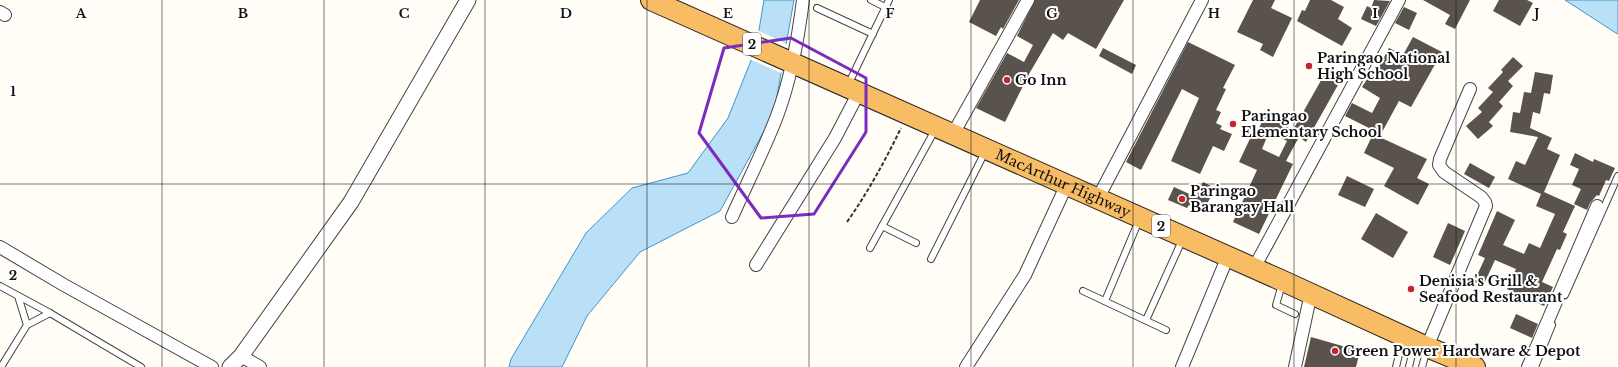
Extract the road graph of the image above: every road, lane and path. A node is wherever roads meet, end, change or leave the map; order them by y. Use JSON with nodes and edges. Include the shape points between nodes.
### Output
{"nodes":[{"id":1,"x":468,"y":0,"type":"edge"},
{"id":2,"x":802,"y":0,"type":"edge"},
{"id":3,"x":871,"y":0,"type":"edge"},
{"id":4,"x":889,"y":0,"type":"edge"},
{"id":5,"x":1028,"y":0,"type":"edge"},
{"id":6,"x":1202,"y":0,"type":"edge"},
{"id":7,"x":1399,"y":0,"type":"edge"},
{"id":8,"x":658,"y":1,"type":"edge"},
{"id":9,"x":885,"y":7,"type":"junction"},
{"id":10,"x":817,"y":8,"type":"dead end"},
{"id":11,"x":873,"y":34,"type":"junction"},
{"id":12,"x":790,"y":61,"type":"junction"},
{"id":13,"x":1470,"y":89,"type":"dead end"},
{"id":14,"x":853,"y":90,"type":"junction"},
{"id":15,"x":908,"y":114,"type":"junction"},
{"id":16,"x":945,"y":130,"type":"junction"},
{"id":17,"x":987,"y":149,"type":"junction"},
{"id":18,"x":1618,"y":176,"type":"edge"},
{"id":19,"x":1067,"y":184,"type":"junction"},
{"id":20,"x":1098,"y":198,"type":"junction"},
{"id":21,"x":1597,"y":206,"type":"dead end"},
{"id":22,"x":1138,"y":216,"type":"junction"},
{"id":23,"x":732,"y":217,"type":"dead end"},
{"id":24,"x":847,"y":222,"type":"dead end"},
{"id":25,"x":882,"y":226,"type":"junction"},
{"id":26,"x":1181,"y":235,"type":"junction"},
{"id":27,"x":916,"y":243,"type":"dead end"},
{"id":28,"x":0,"y":247,"type":"edge"},
{"id":29,"x":870,"y":248,"type":"dead end"},
{"id":30,"x":1228,"y":256,"type":"junction"},
{"id":31,"x":931,"y":259,"type":"dead end"},
{"id":32,"x":756,"y":265,"type":"dead end"},
{"id":33,"x":1254,"y":268,"type":"junction"},
{"id":34,"x":1283,"y":281,"type":"junction"},
{"id":35,"x":0,"y":286,"type":"edge"},
{"id":36,"x":1083,"y":290,"type":"dead end"},
{"id":37,"x":1311,"y":293,"type":"junction"},
{"id":38,"x":18,"y":296,"type":"junction"},
{"id":39,"x":1105,"y":301,"type":"junction"},
{"id":40,"x":50,"y":313,"type":"junction"},
{"id":41,"x":1295,"y":314,"type":"dead end"},
{"id":42,"x":1146,"y":320,"type":"junction"},
{"id":43,"x":27,"y":325,"type":"junction"},
{"id":44,"x":1166,"y":330,"type":"dead end"},
{"id":45,"x":1415,"y":342,"type":"junction"},
{"id":46,"x":241,"y":356,"type":"junction"},
{"id":47,"x":1,"y":367,"type":"edge"},
{"id":48,"x":141,"y":367,"type":"edge"},
{"id":49,"x":212,"y":367,"type":"edge"},
{"id":50,"x":230,"y":367,"type":"edge"},
{"id":51,"x":260,"y":367,"type":"edge"},
{"id":52,"x":966,"y":367,"type":"edge"},
{"id":53,"x":1182,"y":367,"type":"edge"},
{"id":54,"x":1295,"y":367,"type":"edge"},
{"id":55,"x":1396,"y":367,"type":"edge"},
{"id":56,"x":1409,"y":367,"type":"edge"},
{"id":57,"x":1422,"y":367,"type":"edge"},
{"id":58,"x":1475,"y":367,"type":"edge"},
{"id":59,"x":1528,"y":367,"type":"edge"},
{"id":60,"x":1535,"y":367,"type":"edge"}],
"edges":[{"from":1,"to":46,"type":"street","via":[[351,202]]},
{"from":2,"to":12,"type":"street","via":[[799,28]]},
{"from":3,"to":9,"type":"lane"},
{"from":4,"to":9,"type":"lane"},
{"from":5,"to":16,"type":"street"},
{"from":6,"to":20,"type":"street"},
{"from":7,"to":33,"type":"street"},
{"from":8,"to":12,"type":"highway","name":"MacArthur Highway","number":"2"},
{"from":9,"to":11,"type":"lane"},
{"from":10,"to":11,"type":"lane"},
{"from":11,"to":14,"type":"lane"},
{"from":12,"to":14,"type":"highway","name":"MacArthur Highway","number":"2"},
{"from":12,"to":23,"type":"street","via":[[777,117]]},
{"from":13,"to":45,"type":"street","via":[[1439,165],[1444,172],[1481,197],[1486,206]]},
{"from":14,"to":15,"type":"highway","name":"MacArthur Highway","number":"2"},
{"from":14,"to":32,"type":"street","via":[[835,138]]},
{"from":15,"to":16,"type":"highway","name":"MacArthur Highway","number":"2"},
{"from":15,"to":24,"type":"path","via":[[884,165]]},
{"from":16,"to":17,"type":"highway","name":"MacArthur Highway","number":"2"},
{"from":16,"to":25,"type":"lane"},
{"from":17,"to":19,"type":"highway","name":"MacArthur Highway","number":"2"},
{"from":17,"to":31,"type":"lane"},
{"from":18,"to":60,"type":"lane"},
{"from":19,"to":20,"type":"highway","name":"MacArthur Highway","number":"2"},
{"from":19,"to":52,"type":"street","via":[[1025,275]]},
{"from":20,"to":22,"type":"highway","name":"MacArthur Highway","number":"2"},
{"from":21,"to":59,"type":"street"},
{"from":22,"to":26,"type":"highway","name":"MacArthur Highway","number":"2"},
{"from":22,"to":39,"type":"lane","via":[[1137,225]]},
{"from":25,"to":27,"type":"lane"},
{"from":25,"to":29,"type":"lane"},
{"from":26,"to":30,"type":"highway","name":"MacArthur Highway","number":"2"},
{"from":26,"to":42,"type":"lane","via":[[1180,245]]},
{"from":28,"to":49,"type":"street"},
{"from":30,"to":33,"type":"highway","name":"MacArthur Highway","number":"2"},
{"from":30,"to":53,"type":"street"},
{"from":33,"to":34,"type":"highway","name":"MacArthur Highway","number":"2"},
{"from":34,"to":37,"type":"highway","name":"MacArthur Highway","number":"2"},
{"from":34,"to":41,"type":"lane","via":[[1276,305]]},
{"from":35,"to":38,"type":"lane"},
{"from":36,"to":39,"type":"lane"},
{"from":37,"to":45,"type":"highway","name":"MacArthur Highway","number":"2"},
{"from":37,"to":54,"type":"street"},
{"from":38,"to":40,"type":"lane"},
{"from":38,"to":43,"type":"lane"},
{"from":39,"to":42,"type":"lane"},
{"from":40,"to":43,"type":"lane"},
{"from":40,"to":48,"type":"lane"},
{"from":42,"to":44,"type":"lane"},
{"from":43,"to":47,"type":"lane"},
{"from":45,"to":55,"type":"lane"},
{"from":45,"to":56,"type":"lane"},
{"from":45,"to":57,"type":"lane"},
{"from":45,"to":58,"type":"highway","name":"MacArthur Highway","number":"2"},
{"from":46,"to":50,"type":"street"},
{"from":46,"to":51,"type":"street"}]}
